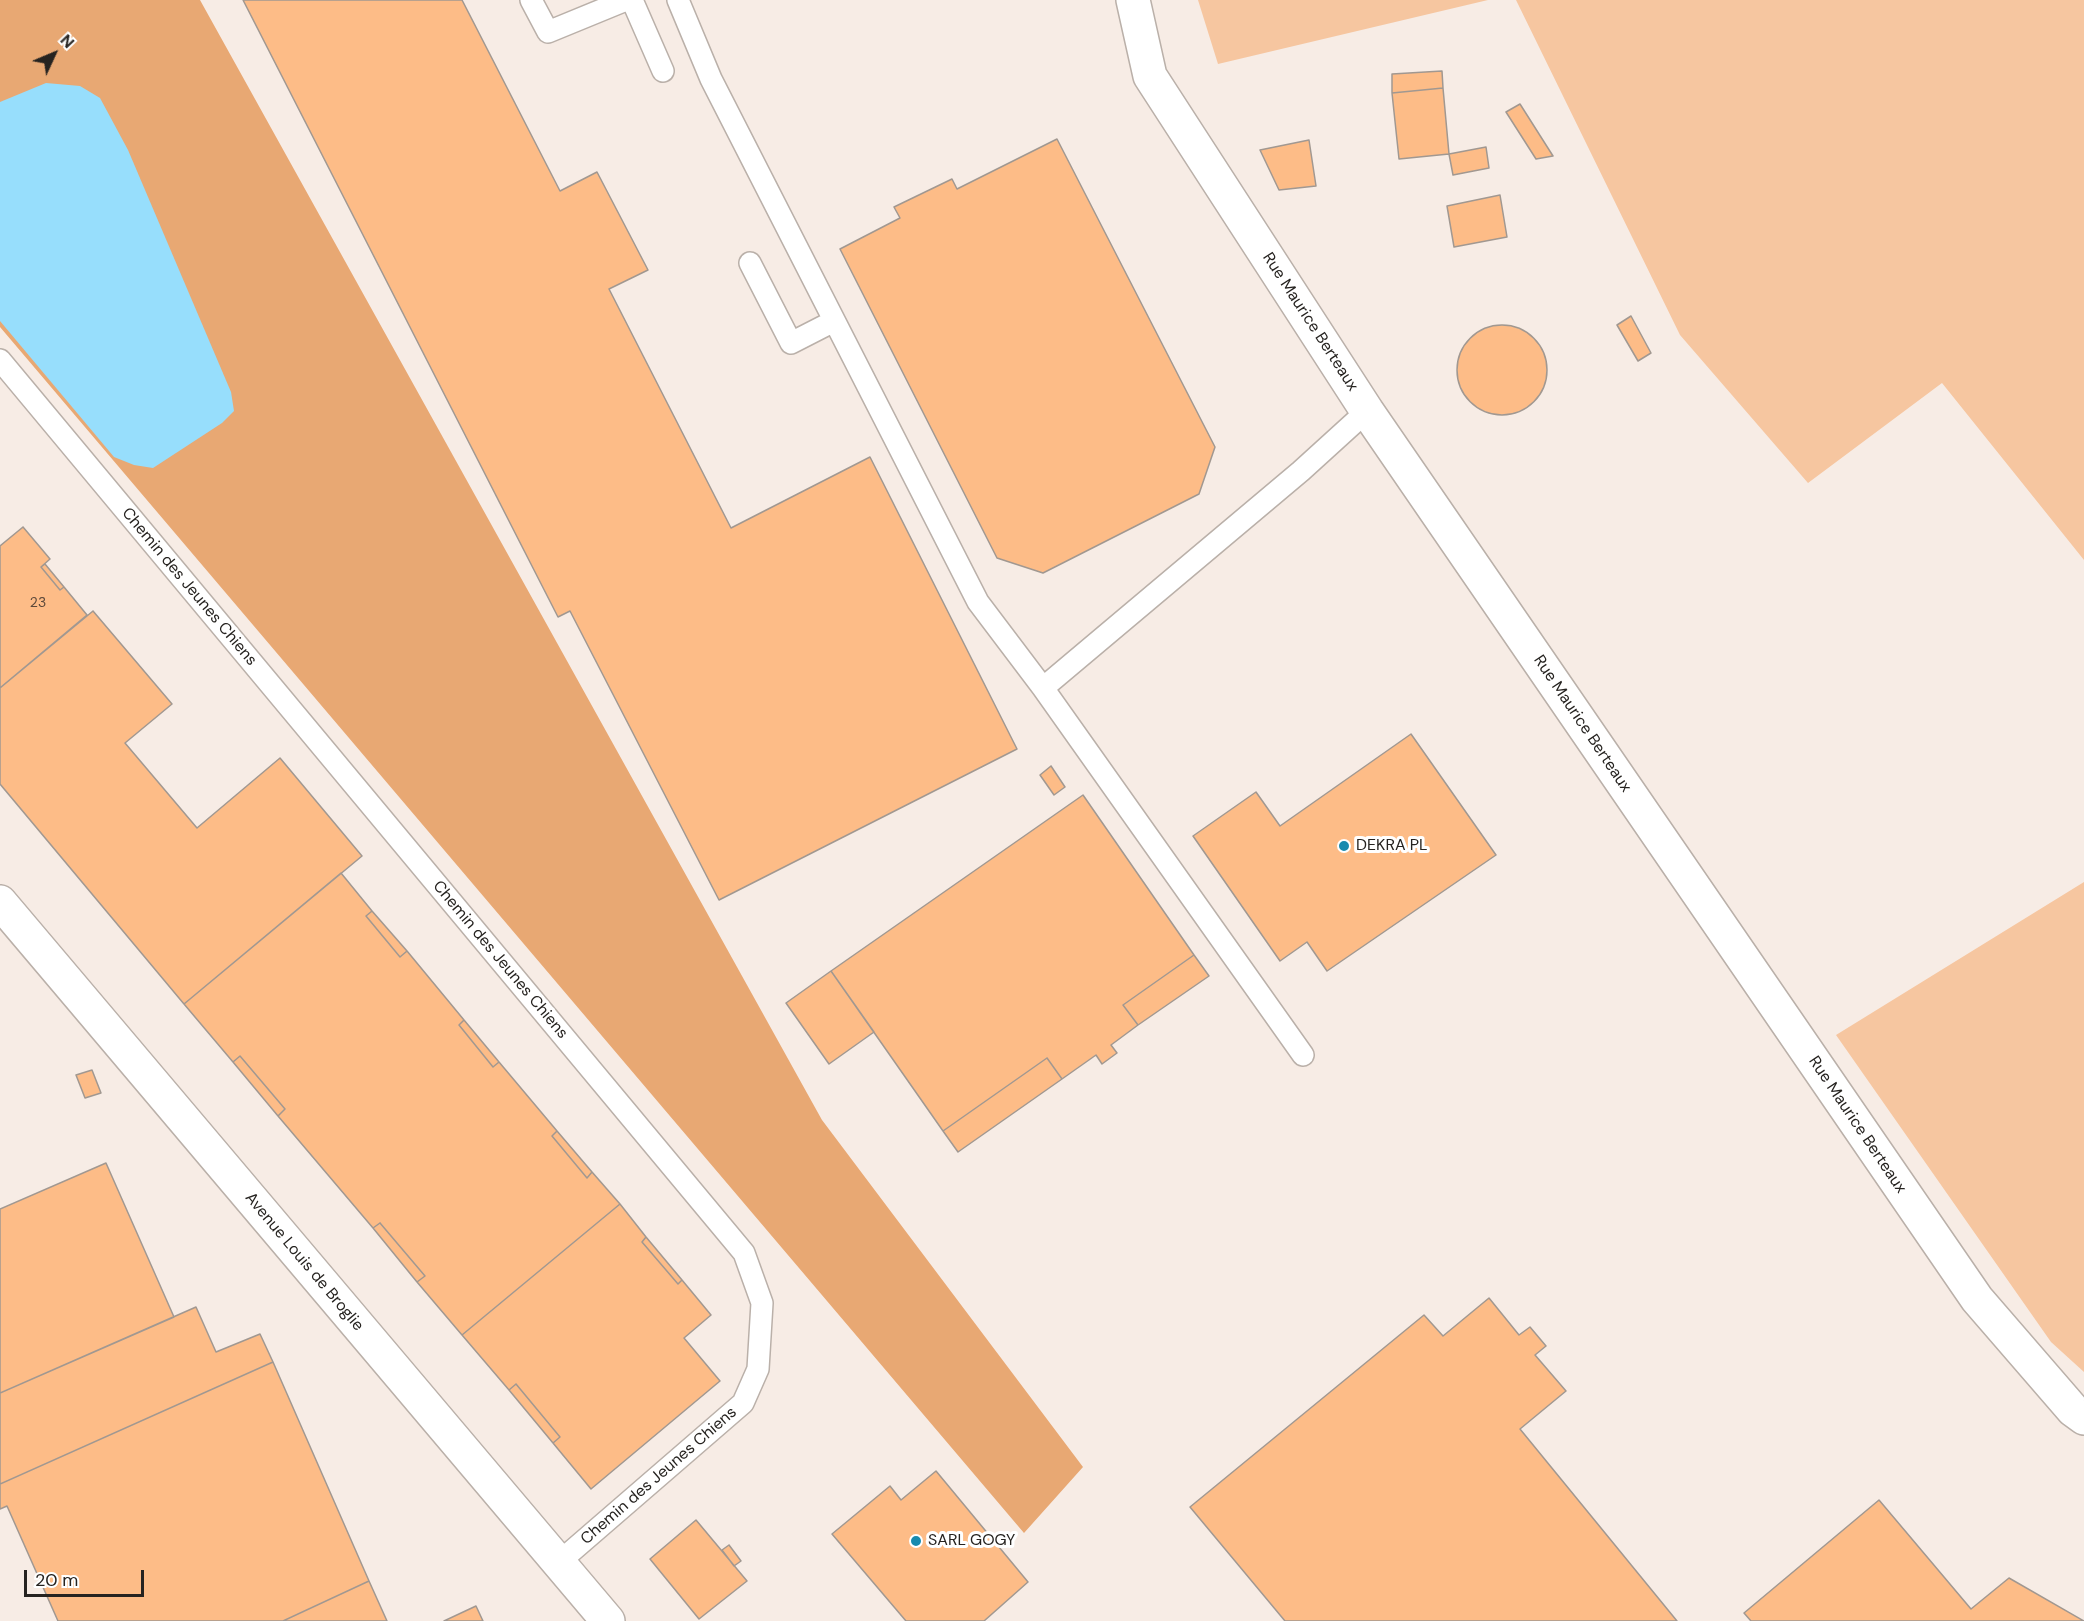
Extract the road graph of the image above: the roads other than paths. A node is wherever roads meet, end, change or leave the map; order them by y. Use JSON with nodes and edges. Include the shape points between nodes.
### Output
{"nodes":[{"id":1,"x":531,"y":0,"type":"edge"},
{"id":2,"x":626,"y":0,"type":"edge"},
{"id":3,"x":632,"y":0,"type":"edge"},
{"id":4,"x":678,"y":0,"type":"edge"},
{"id":5,"x":1133,"y":0,"type":"edge"},
{"id":6,"x":663,"y":71,"type":"dead end"},
{"id":7,"x":750,"y":263,"type":"dead end"},
{"id":8,"x":834,"y":321,"type":"junction"},
{"id":9,"x":0,"y":360,"type":"edge"},
{"id":10,"x":1367,"y":411,"type":"junction"},
{"id":11,"x":1043,"y":688,"type":"junction"},
{"id":12,"x":0,"y":902,"type":"edge"},
{"id":13,"x":1303,"y":1055,"type":"dead end"},
{"id":14,"x":2084,"y":1418,"type":"edge"},
{"id":15,"x":558,"y":1563,"type":"junction"},
{"id":16,"x":608,"y":1621,"type":"edge"}],
"edges":[{"from":1,"to":2,"type":"lane","via":[[548,32]]},
{"from":3,"to":6,"type":"lane"},
{"from":4,"to":8,"type":"lane","via":[[711,79]]},
{"from":5,"to":10,"type":"street","name":"Rue Maurice Berteaux","via":[[1150,76]]},
{"from":7,"to":8,"type":"lane","via":[[790,343]]},
{"from":8,"to":11,"type":"lane","via":[[978,602]]},
{"from":9,"to":15,"type":"lane","name":"Chemin des Jeunes Chiens","via":[[744,1253],[762,1303],[758,1369],[743,1403]]},
{"from":10,"to":11,"type":"lane"},
{"from":10,"to":14,"type":"street","name":"Rue Maurice Berteaux","via":[[1977,1299]]},
{"from":11,"to":13,"type":"lane"},
{"from":12,"to":15,"type":"street","name":"Avenue Louis de Broglie"},
{"from":15,"to":16,"type":"street","name":"Avenue Louis de Broglie"}]}
